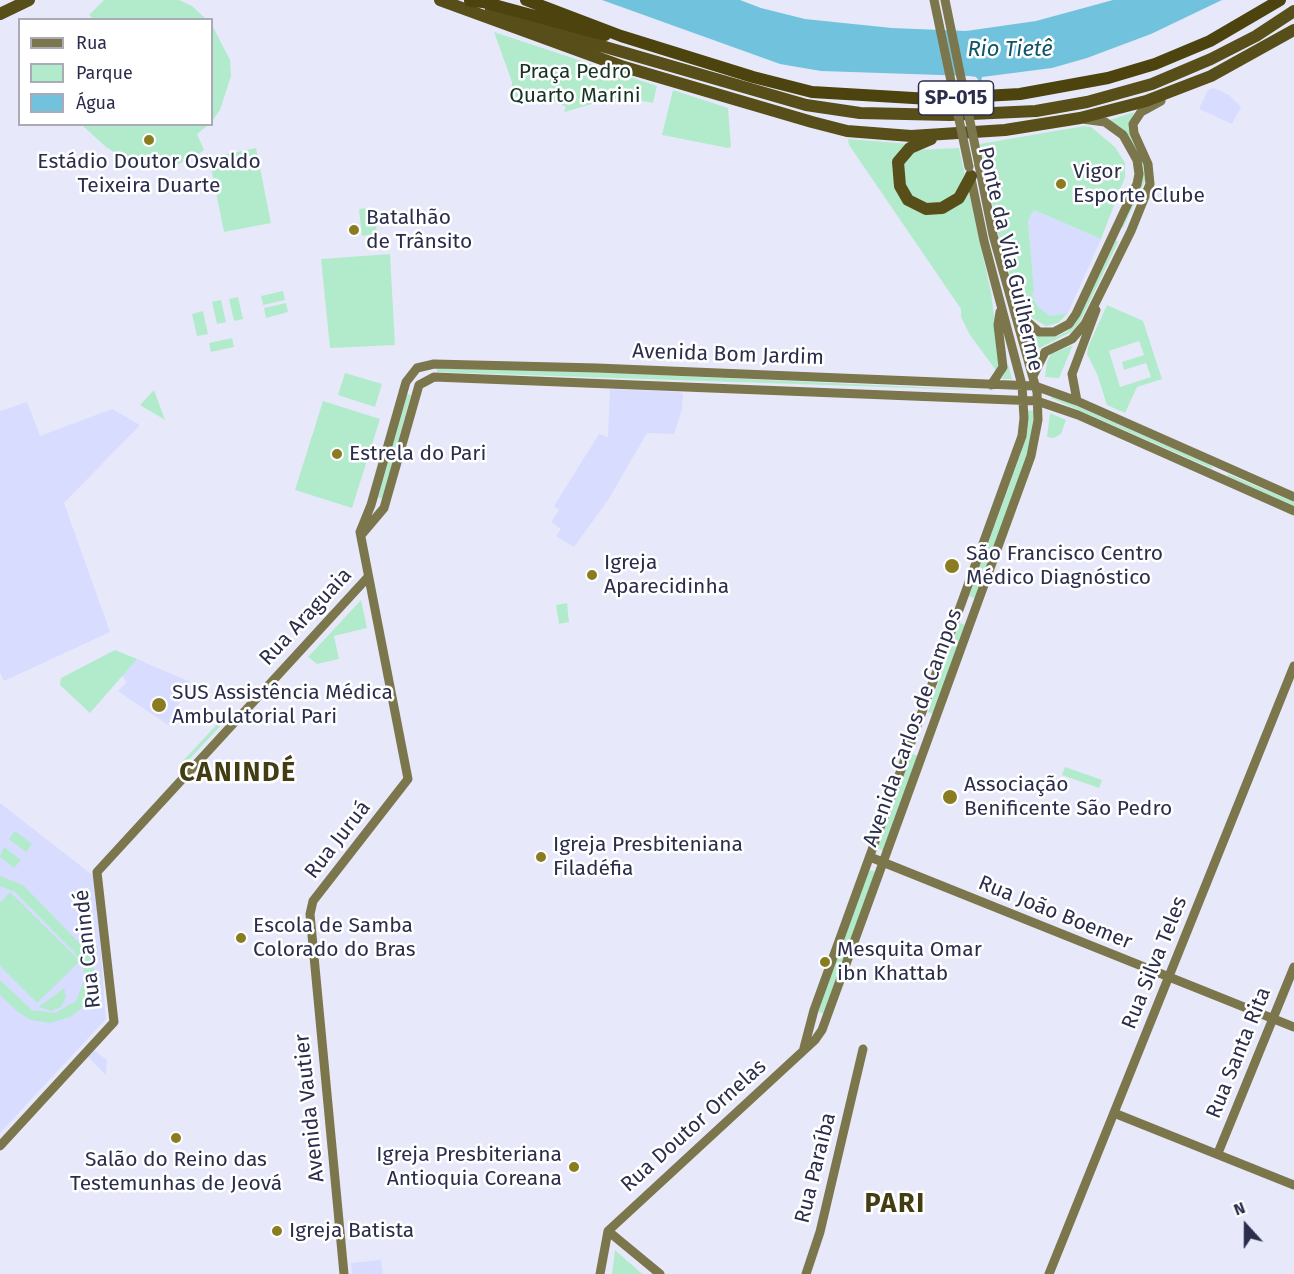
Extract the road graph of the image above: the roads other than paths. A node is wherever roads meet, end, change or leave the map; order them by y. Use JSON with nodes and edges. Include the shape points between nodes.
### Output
{"nodes":[{"id":1,"x":29,"y":0,"type":"edge"},
{"id":2,"x":440,"y":0,"type":"edge"},
{"id":3,"x":469,"y":0,"type":"edge"},
{"id":4,"x":526,"y":0,"type":"edge"},
{"id":5,"x":934,"y":0,"type":"edge"},
{"id":6,"x":945,"y":0,"type":"edge"},
{"id":7,"x":1280,"y":0,"type":"edge"},
{"id":8,"x":1294,"y":11,"type":"edge"},
{"id":9,"x":0,"y":14,"type":"edge"},
{"id":10,"x":1294,"y":30,"type":"edge"},
{"id":11,"x":621,"y":36,"type":"junction"},
{"id":12,"x":1191,"y":84,"type":"junction"},
{"id":13,"x":778,"y":112,"type":"junction"},
{"id":14,"x":950,"y":114,"type":"junction"},
{"id":15,"x":1080,"y":118,"type":"junction"},
{"id":16,"x":942,"y":136,"type":"junction"},
{"id":17,"x":970,"y":171,"type":"junction"},
{"id":18,"x":1096,"y":304,"type":"junction"},
{"id":19,"x":1000,"y":306,"type":"junction"},
{"id":20,"x":1014,"y":311,"type":"junction"},
{"id":21,"x":419,"y":368,"type":"junction"},
{"id":22,"x":1033,"y":376,"type":"junction"},
{"id":23,"x":430,"y":378,"type":"junction"},
{"id":24,"x":406,"y":382,"type":"junction"},
{"id":25,"x":992,"y":385,"type":"junction"},
{"id":26,"x":1022,"y":385,"type":"junction"},
{"id":27,"x":1035,"y":386,"type":"junction"},
{"id":28,"x":416,"y":396,"type":"junction"},
{"id":29,"x":1023,"y":400,"type":"junction"},
{"id":30,"x":1038,"y":401,"type":"junction"},
{"id":31,"x":1077,"y":401,"type":"junction"},
{"id":32,"x":1294,"y":497,"type":"edge"},
{"id":33,"x":373,"y":498,"type":"junction"},
{"id":34,"x":386,"y":503,"type":"junction"},
{"id":35,"x":1294,"y":511,"type":"edge"},
{"id":36,"x":361,"y":537,"type":"junction"},
{"id":37,"x":368,"y":577,"type":"junction"},
{"id":38,"x":1294,"y":666,"type":"edge"},
{"id":39,"x":870,"y":857,"type":"junction"},
{"id":40,"x":883,"y":863,"type":"junction"},
{"id":41,"x":97,"y":872,"type":"joint"},
{"id":42,"x":312,"y":939,"type":"joint"},
{"id":43,"x":1294,"y":967,"type":"edge"},
{"id":44,"x":1168,"y":978,"type":"junction"},
{"id":45,"x":1272,"y":1019,"type":"junction"},
{"id":46,"x":1294,"y":1027,"type":"edge"},
{"id":47,"x":822,"y":1030,"type":"joint"},
{"id":48,"x":804,"y":1048,"type":"junction"},
{"id":49,"x":863,"y":1049,"type":"dead end"},
{"id":50,"x":1114,"y":1113,"type":"junction"},
{"id":51,"x":0,"y":1146,"type":"edge"},
{"id":52,"x":1218,"y":1153,"type":"junction"},
{"id":53,"x":1294,"y":1185,"type":"edge"},
{"id":54,"x":608,"y":1231,"type":"junction"},
{"id":55,"x":344,"y":1274,"type":"edge"},
{"id":56,"x":600,"y":1274,"type":"edge"},
{"id":57,"x":660,"y":1274,"type":"edge"},
{"id":58,"x":806,"y":1274,"type":"edge"},
{"id":59,"x":1049,"y":1274,"type":"edge"}],
"edges":[{"from":1,"to":9,"type":"highway"},
{"from":2,"to":13,"type":"highway","via":[[621,66]]},
{"from":3,"to":11,"type":"highway","via":[[598,35]]},
{"from":3,"to":14,"type":"highway","via":[[567,36],[806,105],[860,113]]},
{"from":4,"to":11,"type":"highway","number":"SP-015"},
{"from":5,"to":17,"type":"main road","name":"Ponte da Vila Guilherme","bridge":true},
{"from":6,"to":20,"type":"main road","name":"Ponte da Vila Guilherme","bridge":true,"via":[[993,235]]},
{"from":7,"to":11,"type":"highway","number":"SP-015","via":[[1210,41],[1155,64],[1065,87],[974,98],[812,92]]},
{"from":8,"to":14,"type":"highway","via":[[1211,60],[1152,84],[1036,111]]},
{"from":10,"to":12,"type":"highway"},
{"from":12,"to":15,"type":"highway","via":[[1146,101]]},
{"from":12,"to":18,"type":"main road","via":[[1187,91],[1144,109],[1135,119],[1133,131],[1148,164],[1150,184]]},
{"from":13,"to":14,"type":"highway","via":[[930,122]]},
{"from":13,"to":16,"type":"highway","via":[[847,131]]},
{"from":15,"to":16,"type":"highway"},
{"from":15,"to":20,"type":"main road","via":[[1105,122],[1121,133],[1136,157],[1138,180],[1069,324],[1043,333]]},
{"from":16,"to":17,"type":"highway","via":[[921,142],[902,156],[897,174],[903,194],[917,206],[942,208],[959,198]]},
{"from":17,"to":19,"type":"main road","name":"Ponte da Vila Guilherme"},
{"from":18,"to":22,"type":"main road","via":[[1078,334],[1041,356]]},
{"from":18,"to":31,"type":"main road","via":[[1096,316],[1072,374]]},
{"from":19,"to":25,"type":"main road","via":[[1003,367]]},
{"from":19,"to":26,"type":"main road","name":"Ponte da Vila Guilherme"},
{"from":20,"to":22,"type":"main road","name":"Ponte da Vila Guilherme"},
{"from":21,"to":23,"type":"main road"},
{"from":21,"to":24,"type":"main road","name":"Rua Araguaia"},
{"from":21,"to":25,"type":"main road","name":"Avenida Bom Jardim","via":[[440,364],[597,368]]},
{"from":22,"to":27,"type":"main road","name":"Avenida Carlos de Campos"},
{"from":23,"to":28,"type":"main road","via":[[421,382]]},
{"from":23,"to":29,"type":"main road","name":"Avenida Bom Jardim"},
{"from":24,"to":28,"type":"main road","via":[[413,386]]},
{"from":24,"to":33,"type":"main road","name":"Rua Araguaia"},
{"from":25,"to":26,"type":"main road","name":"Avenida Bom Jardim"},
{"from":26,"to":27,"type":"main road","name":"Avenida Bom Jardim"},
{"from":26,"to":29,"type":"main road","name":"Avenida Carlos de Campos"},
{"from":27,"to":30,"type":"main road","name":"Avenida Carlos de Campos"},
{"from":27,"to":31,"type":"main road","name":"Avenida Bom Jardim"},
{"from":28,"to":34,"type":"main road"},
{"from":29,"to":30,"type":"main road","name":"Avenida Bom Jardim"},
{"from":29,"to":39,"type":"main road","name":"Avenida Carlos de Campos","via":[[1024,418],[1017,451]]},
{"from":30,"to":35,"type":"main road","name":"Avenida Bom Jardim"},
{"from":30,"to":40,"type":"main road","name":"Avenida Carlos de Campos","via":[[1031,456]]},
{"from":31,"to":32,"type":"main road","name":"Avenida Bom Jardim"},
{"from":33,"to":34,"type":"main road","via":[[378,504]]},
{"from":33,"to":36,"type":"main road","name":"Rua Araguaia"},
{"from":34,"to":36,"type":"main road"},
{"from":36,"to":37,"type":"main road","name":"Rua Araguaia"},
{"from":37,"to":41,"type":"main road","name":"Rua Araguaia"},
{"from":37,"to":42,"type":"main road","name":"Rua Juruá","via":[[408,779],[313,901]]},
{"from":38,"to":44,"type":"main road","name":"Rua Silva Teles"},
{"from":39,"to":40,"type":"main road","name":"Rua João Boemer"},
{"from":39,"to":48,"type":"main road","name":"Avenida Carlos de Campos"},
{"from":40,"to":44,"type":"main road","name":"Rua João Boemer"},
{"from":40,"to":47,"type":"main road","name":"Avenida Carlos de Campos"},
{"from":41,"to":51,"type":"main road","name":"Rua Canindé","via":[[114,1022]]},
{"from":42,"to":55,"type":"main road","name":"Avenida Vautier"},
{"from":43,"to":45,"type":"main road","name":"Rua Santa Rita"},
{"from":44,"to":45,"type":"main road","name":"Rua João Boemer"},
{"from":44,"to":50,"type":"main road","name":"Rua Silva Teles"},
{"from":45,"to":46,"type":"main road","name":"Rua João Boemer"},
{"from":45,"to":52,"type":"main road","name":"Rua Santa Rita"},
{"from":47,"to":48,"type":"main road","name":"Rua Doutor Ornelas"},
{"from":48,"to":54,"type":"main road","name":"Rua Doutor Ornelas"},
{"from":49,"to":58,"type":"main road","name":"Rua Paraíba","via":[[820,1232]]},
{"from":50,"to":52,"type":"main road"},
{"from":50,"to":59,"type":"main road","name":"Rua Silva Teles"},
{"from":52,"to":53,"type":"main road"},
{"from":54,"to":56,"type":"main road"},
{"from":54,"to":57,"type":"main road"}]}
